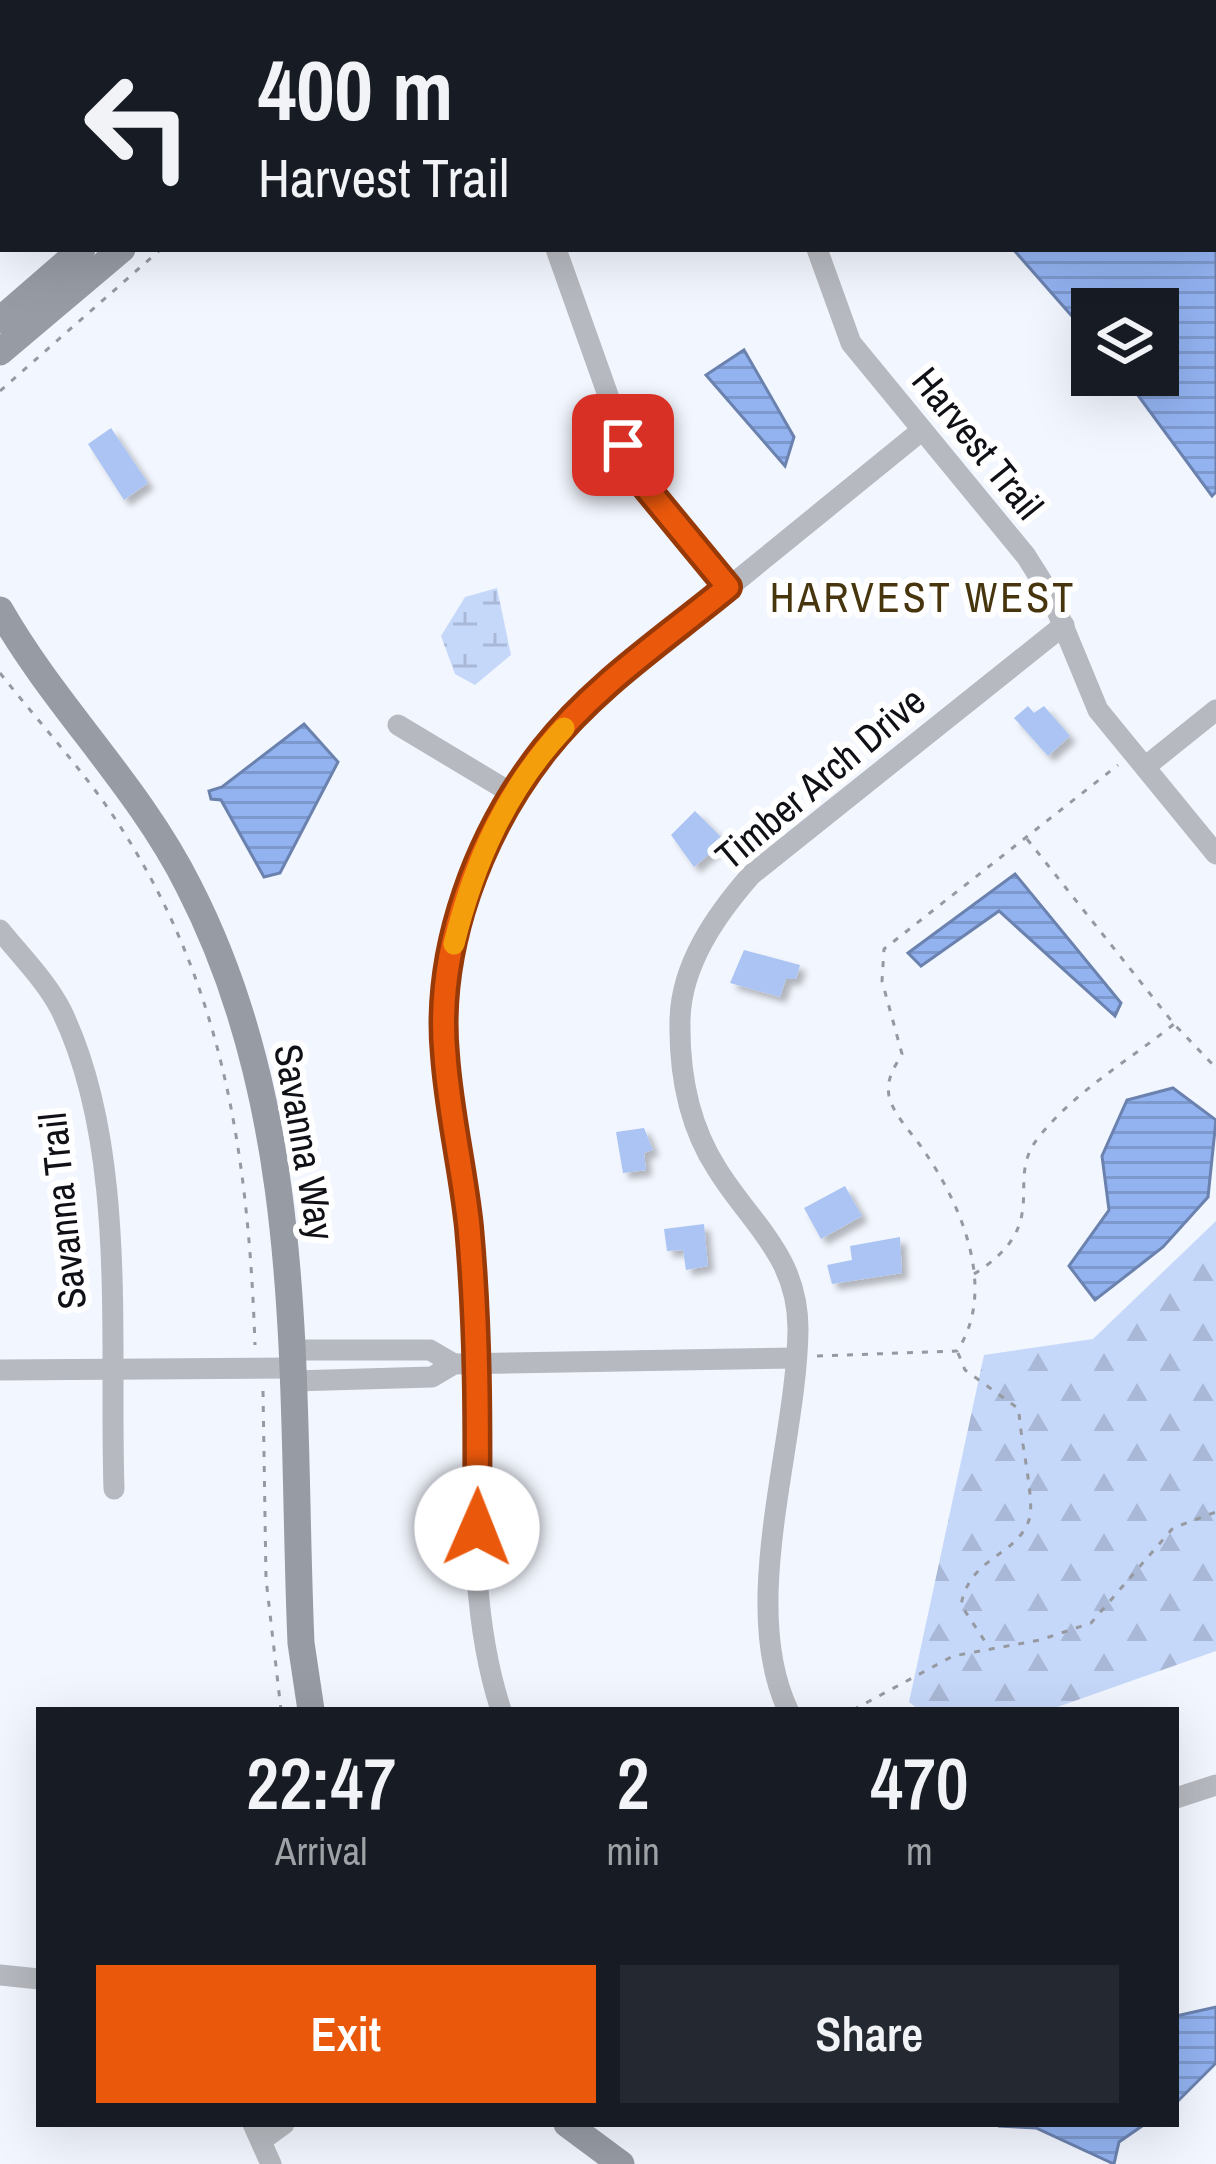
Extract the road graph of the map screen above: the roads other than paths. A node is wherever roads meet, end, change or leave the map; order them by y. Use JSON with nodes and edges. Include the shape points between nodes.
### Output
{"nodes":[{"id":1,"x":79,"y":252,"type":"edge"},
{"id":2,"x":118,"y":252,"type":"edge"},
{"id":3,"x":557,"y":252,"type":"edge"},
{"id":4,"x":818,"y":252,"type":"edge"},
{"id":5,"x":0,"y":320,"type":"edge"},
{"id":6,"x":0,"y":352,"type":"edge"},
{"id":7,"x":921,"y":431,"type":"junction"},
{"id":8,"x":728,"y":587,"type":"junction"},
{"id":9,"x":0,"y":610,"type":"edge"},
{"id":10,"x":1064,"y":625,"type":"junction"},
{"id":11,"x":0,"y":632,"type":"edge"},
{"id":12,"x":23,"y":651,"type":"junction"},
{"id":13,"x":1216,"y":710,"type":"edge"},
{"id":14,"x":398,"y":725,"type":"dead end"},
{"id":15,"x":1140,"y":760,"type":"junction"},
{"id":16,"x":513,"y":794,"type":"junction"},
{"id":17,"x":1216,"y":854,"type":"edge"},
{"id":18,"x":0,"y":930,"type":"edge"},
{"id":19,"x":794,"y":1358,"type":"junction"},
{"id":20,"x":465,"y":1364,"type":"junction"},
{"id":21,"x":110,"y":1366,"type":"junction"},
{"id":22,"x":293,"y":1366,"type":"junction"},
{"id":23,"x":0,"y":1370,"type":"edge"},
{"id":24,"x":114,"y":1490,"type":"dead end"},
{"id":25,"x":311,"y":1707,"type":"edge"},
{"id":26,"x":501,"y":1707,"type":"edge"},
{"id":27,"x":787,"y":1707,"type":"edge"},
{"id":28,"x":1216,"y":1785,"type":"edge"},
{"id":29,"x":1179,"y":1797,"type":"edge"},
{"id":30,"x":0,"y":1975,"type":"edge"},
{"id":31,"x":36,"y":1979,"type":"edge"},
{"id":32,"x":571,"y":2127,"type":"edge"},
{"id":33,"x":257,"y":2132,"type":"edge"},
{"id":34,"x":271,"y":2164,"type":"edge"},
{"id":35,"x":621,"y":2164,"type":"edge"}],
"edges":[{"from":1,"to":5,"type":"street"},
{"from":2,"to":6,"type":"street"},
{"from":3,"to":8,"type":"street","via":[[635,471]]},
{"from":4,"to":7,"type":"street","name":"Harvest Trail","via":[[851,343]]},
{"from":7,"to":8,"type":"street"},
{"from":7,"to":10,"type":"street","name":"Harvest Trail","via":[[1026,556]]},
{"from":8,"to":16,"type":"street","via":[[595,696]]},
{"from":9,"to":12,"type":"street","name":"Savanna Way"},
{"from":10,"to":15,"type":"street","name":"Harvest Trail","via":[[1098,710]]},
{"from":10,"to":19,"type":"street","name":"Timber Arch Drive","via":[[751,875],[695,956],[680,1014],[681,1072],[719,1173],[774,1241],[798,1328]]},
{"from":11,"to":12,"type":"street","name":"Savanna Way"},
{"from":12,"to":22,"type":"street","name":"Savanna Way","via":[[156,825],[230,979],[283,1205]]},
{"from":13,"to":15,"type":"street"},
{"from":14,"to":16,"type":"street"},
{"from":15,"to":17,"type":"street","name":"Harvest Trail"},
{"from":16,"to":20,"type":"street","via":[[469,884],[447,973],[444,1051],[469,1224]]},
{"from":18,"to":21,"type":"street","name":"Savanna Trail","via":[[60,1008],[90,1102],[110,1254]]},
{"from":19,"to":20,"type":"street"},
{"from":19,"to":27,"type":"street","name":"Timber Arch Drive","via":[[770,1573],[772,1660]]},
{"from":20,"to":22,"type":"street","via":[[430,1350]]},
{"from":20,"to":26,"type":"street","via":[[481,1626]]},
{"from":21,"to":22,"type":"street"},
{"from":21,"to":23,"type":"street"},
{"from":21,"to":24,"type":"street","name":"Savanna Trail"},
{"from":22,"to":25,"type":"street","name":"Savanna Way","via":[[301,1643]]},
{"from":28,"to":29,"type":"street"},
{"from":30,"to":31,"type":"street"},
{"from":32,"to":35,"type":"street"},
{"from":33,"to":34,"type":"street"}]}
